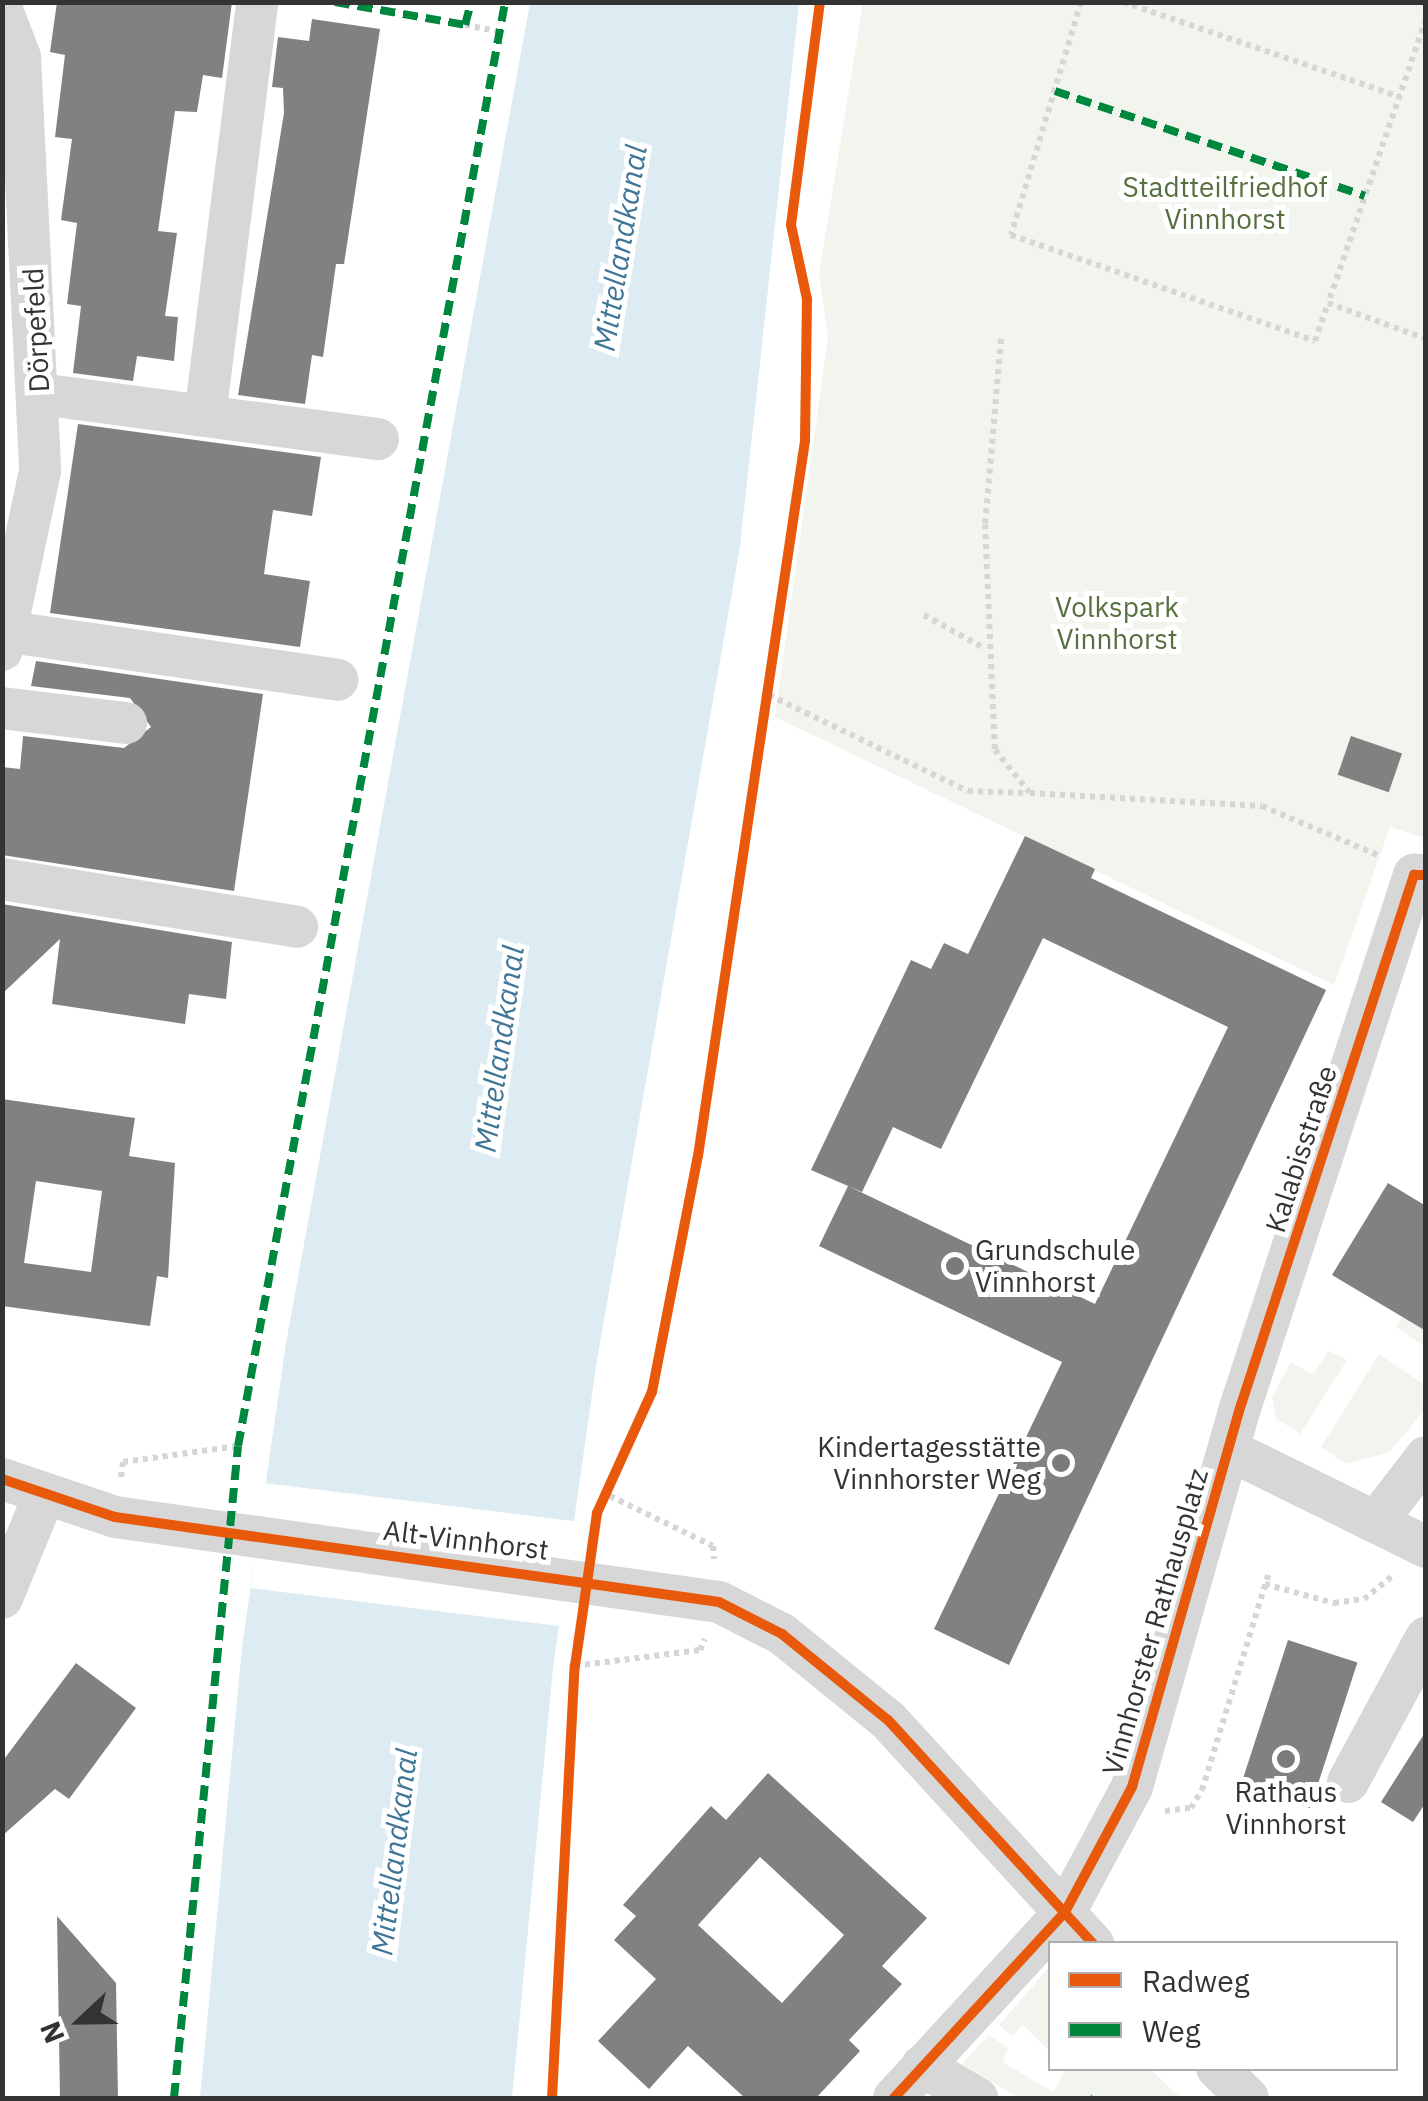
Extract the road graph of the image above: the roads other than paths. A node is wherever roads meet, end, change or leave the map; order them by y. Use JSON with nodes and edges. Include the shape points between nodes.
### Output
{"nodes":[{"id":1,"x":257,"y":2,"type":"edge"},
{"id":2,"x":2,"y":10,"type":"edge"},
{"id":3,"x":40,"y":394,"type":"junction"},
{"id":4,"x":205,"y":416,"type":"junction"},
{"id":5,"x":378,"y":439,"type":"dead end"},
{"id":6,"x":16,"y":549,"type":"edge"},
{"id":7,"x":6,"y":641,"type":"edge"},
{"id":8,"x":338,"y":680,"type":"dead end"},
{"id":9,"x":2,"y":708,"type":"edge"},
{"id":10,"x":126,"y":723,"type":"dead end"},
{"id":11,"x":1420,"y":875,"type":"edge"},
{"id":12,"x":2,"y":879,"type":"edge"},
{"id":13,"x":297,"y":927,"type":"dead end"},
{"id":14,"x":1229,"y":1450,"type":"junction"},
{"id":15,"x":1426,"y":1457,"type":"edge"},
{"id":16,"x":2,"y":1478,"type":"edge"},
{"id":17,"x":42,"y":1498,"type":"junction"},
{"id":18,"x":1406,"y":1535,"type":"edge"},
{"id":19,"x":2,"y":1598,"type":"edge"},
{"id":20,"x":1426,"y":1638,"type":"edge"},
{"id":21,"x":1348,"y":1782,"type":"dead end"},
{"id":22,"x":1079,"y":1928,"type":"edge"},
{"id":23,"x":1048,"y":1955,"type":"edge"},
{"id":24,"x":922,"y":2066,"type":"junction"},
{"id":25,"x":1220,"y":2071,"type":"edge"},
{"id":26,"x":894,"y":2098,"type":"edge"},
{"id":27,"x":978,"y":2098,"type":"edge"},
{"id":28,"x":1248,"y":2098,"type":"edge"}],
"edges":[{"from":1,"to":4,"type":"street"},
{"from":2,"to":3,"type":"street","name":"Dörpefeld","via":[[20,57]]},
{"from":3,"to":4,"type":"street"},
{"from":3,"to":6,"type":"street","name":"Dörpefeld"},
{"from":4,"to":5,"type":"street"},
{"from":6,"to":7,"type":"street","name":"Dörpefeld"},
{"from":7,"to":8,"type":"street"},
{"from":9,"to":10,"type":"street"},
{"from":11,"to":14,"type":"street","name":"Kalabisstraße"},
{"from":12,"to":13,"type":"street"},
{"from":14,"to":18,"type":"street"},
{"from":14,"to":22,"type":"street","name":"Vinnhorster Rathausplatz","via":[[1126,1799]]},
{"from":15,"to":18,"type":"street"},
{"from":16,"to":17,"type":"street","name":"Alt-Vinnhorst"},
{"from":17,"to":19,"type":"street"},
{"from":17,"to":22,"type":"street","name":"Alt-Vinnhorst","via":[[198,1528],[610,1581],[719,1602],[782,1634],[888,1720]]},
{"from":20,"to":21,"type":"street"},
{"from":23,"to":24,"type":"street","name":"Vinnhorster Rathausplatz"},
{"from":24,"to":26,"type":"street","name":"Vinnhorster Rathausplatz"},
{"from":24,"to":27,"type":"street"},
{"from":25,"to":28,"type":"street"}]}
